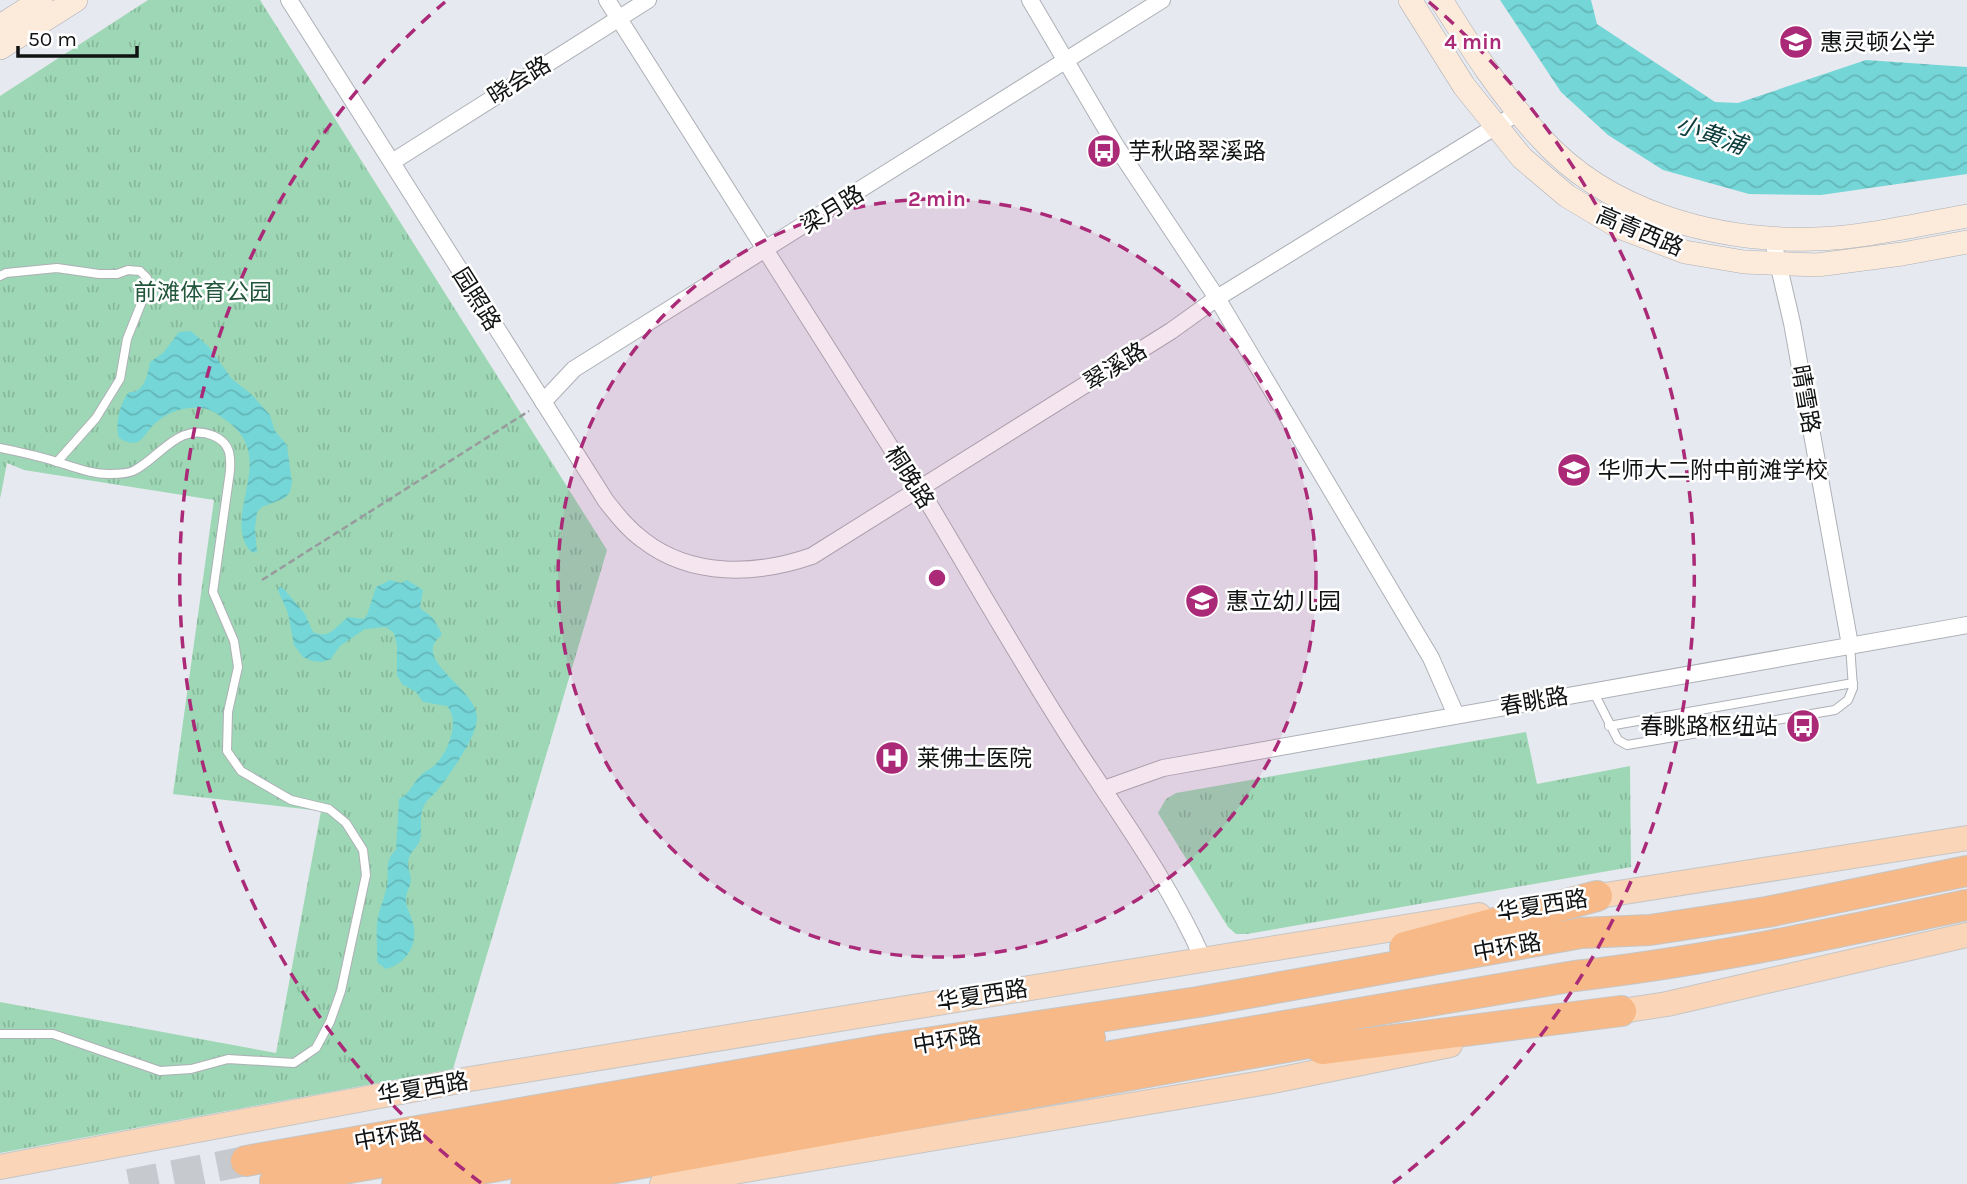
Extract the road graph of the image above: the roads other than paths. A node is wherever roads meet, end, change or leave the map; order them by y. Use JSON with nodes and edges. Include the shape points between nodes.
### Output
{"nodes":[{"id":1,"x":41,"y":0,"type":"edge"},
{"id":2,"x":76,"y":0,"type":"edge"},
{"id":3,"x":289,"y":0,"type":"edge"},
{"id":4,"x":607,"y":0,"type":"edge"},
{"id":5,"x":648,"y":0,"type":"edge"},
{"id":6,"x":1030,"y":0,"type":"edge"},
{"id":7,"x":1162,"y":0,"type":"edge"},
{"id":8,"x":1410,"y":0,"type":"edge"},
{"id":9,"x":1441,"y":0,"type":"edge"},
{"id":10,"x":619,"y":18,"type":"junction"},
{"id":11,"x":0,"y":26,"type":"edge"},
{"id":12,"x":0,"y":48,"type":"edge"},
{"id":13,"x":1065,"y":62,"type":"junction"},
{"id":14,"x":1519,"y":112,"type":"junction"},
{"id":15,"x":1497,"y":126,"type":"junction"},
{"id":16,"x":392,"y":162,"type":"junction"},
{"id":17,"x":1967,"y":216,"type":"edge"},
{"id":18,"x":1772,"y":237,"type":"junction"},
{"id":19,"x":1967,"y":242,"type":"edge"},
{"id":20,"x":767,"y":250,"type":"junction"},
{"id":21,"x":1776,"y":263,"type":"junction"},
{"id":22,"x":0,"y":276,"type":"edge"},
{"id":23,"x":1217,"y":298,"type":"junction"},
{"id":24,"x":543,"y":401,"type":"junction"},
{"id":25,"x":0,"y":448,"type":"edge"},
{"id":26,"x":57,"y":462,"type":"junction"},
{"id":27,"x":920,"y":489,"type":"junction"},
{"id":28,"x":696,"y":565,"type":"joint"},
{"id":29,"x":1967,"y":625,"type":"edge"},
{"id":30,"x":1850,"y":645,"type":"junction"},
{"id":31,"x":1853,"y":683,"type":"junction"},
{"id":32,"x":1593,"y":691,"type":"junction"},
{"id":33,"x":1456,"y":715,"type":"junction"},
{"id":34,"x":1609,"y":726,"type":"junction"},
{"id":35,"x":1104,"y":789,"type":"junction"},
{"id":36,"x":1967,"y":838,"type":"edge"},
{"id":37,"x":1967,"y":871,"type":"edge"},
{"id":38,"x":1597,"y":896,"type":"junction"},
{"id":39,"x":1967,"y":905,"type":"edge"},
{"id":40,"x":1650,"y":930,"type":"junction"},
{"id":41,"x":1967,"y":935,"type":"edge"},
{"id":42,"x":1203,"y":960,"type":"junction"},
{"id":43,"x":1651,"y":967,"type":"junction"},
{"id":44,"x":1198,"y":1002,"type":"junction"},
{"id":45,"x":1620,"y":1011,"type":"junction"},
{"id":46,"x":0,"y":1034,"type":"edge"},
{"id":47,"x":1176,"y":1067,"type":"junction"},
{"id":48,"x":246,"y":1161,"type":"tunnel mouth"},
{"id":49,"x":0,"y":1167,"type":"edge"},
{"id":50,"x":275,"y":1181,"type":"dead end"},
{"id":51,"x":397,"y":1184,"type":"edge"},
{"id":52,"x":526,"y":1184,"type":"edge"},
{"id":53,"x":662,"y":1184,"type":"edge"}],
"edges":[{"from":1,"to":11,"type":"street"},
{"from":2,"to":12,"type":"street"},
{"from":3,"to":16,"type":"street","name":"园照路"},
{"from":4,"to":10,"type":"street","name":"桐晚路"},
{"from":5,"to":10,"type":"street","name":"晓会路"},
{"from":6,"to":13,"type":"street"},
{"from":7,"to":13,"type":"street","name":"梁月路"},
{"from":8,"to":15,"type":"street","name":"高青西路","via":[[1464,86]]},
{"from":9,"to":14,"type":"street","name":"高青西路","via":[[1485,71]]},
{"from":10,"to":16,"type":"street","name":"晓会路"},
{"from":10,"to":20,"type":"street","name":"桐晚路"},
{"from":13,"to":20,"type":"street","name":"梁月路"},
{"from":13,"to":23,"type":"street"},
{"from":14,"to":15,"type":"street","name":"翠溪路"},
{"from":14,"to":18,"type":"street","name":"高青西路","via":[[1541,139],[1583,175],[1631,204],[1692,227]]},
{"from":15,"to":21,"type":"street","name":"高青西路","via":[[1522,158],[1567,196],[1619,227],[1685,252]]},
{"from":15,"to":23,"type":"street","name":"翠溪路"},
{"from":16,"to":24,"type":"street","name":"园照路"},
{"from":17,"to":18,"type":"street","name":"高青西路","via":[[1816,239]]},
{"from":18,"to":21,"type":"street","name":"晴雪路"},
{"from":19,"to":21,"type":"street","name":"高青西路","via":[[1817,265]]},
{"from":20,"to":24,"type":"street","name":"梁月路","via":[[574,369]]},
{"from":20,"to":27,"type":"street","name":"桐晚路"},
{"from":21,"to":30,"type":"street","name":"晴雪路","via":[[1792,323]]},
{"from":22,"to":26,"type":"lane","via":[[57,268],[108,274],[140,271],[147,278],[148,289],[127,339],[120,379],[96,418]]},
{"from":23,"to":27,"type":"street","name":"翠溪路"},
{"from":23,"to":33,"type":"street","via":[[1431,658]]},
{"from":24,"to":28,"type":"street","name":"园照路","via":[[625,525],[667,556]]},
{"from":25,"to":26,"type":"lane"},
{"from":26,"to":46,"type":"lane","via":[[84,472],[134,471],[169,443],[190,433],[208,433],[223,440],[231,454],[230,471],[213,592],[238,667],[228,712],[226,751],[241,771],[291,800],[329,809],[346,824],[363,850],[366,876],[330,1022],[316,1048],[294,1063],[228,1059],[191,1069],[160,1070],[53,1034]]},
{"from":27,"to":28,"type":"street","name":"翠溪路","via":[[812,556],[755,570]]},
{"from":27,"to":35,"type":"street","name":"桐晚路"},
{"from":29,"to":30,"type":"street","name":"春眺路"},
{"from":30,"to":31,"type":"lane"},
{"from":30,"to":32,"type":"street","name":"春眺路"},
{"from":31,"to":34,"type":"lane"},
{"from":31,"to":34,"type":"lane","via":[[1848,700],[1835,710],[1800,717],[1627,746]]},
{"from":32,"to":33,"type":"street","name":"春眺路"},
{"from":32,"to":34,"type":"lane"},
{"from":33,"to":35,"type":"street","name":"春眺路","via":[[1163,768]]},
{"from":35,"to":42,"type":"street","name":"桐晚路","via":[[1187,922]]},
{"from":36,"to":38,"type":"main road","name":"华夏西路"},
{"from":37,"to":40,"type":"highway","name":"中环路","via":[[1767,912]]},
{"from":38,"to":42,"type":"main road","name":"华夏西路"},
{"from":38,"to":44,"type":"highway"},
{"from":39,"to":43,"type":"highway","name":"中环路"},
{"from":40,"to":44,"type":"highway","name":"中环路","via":[[1581,933]]},
{"from":40,"to":50,"type":"highway","name":"中环路","via":[[1580,953]]},
{"from":41,"to":45,"type":"main road"},
{"from":42,"to":49,"type":"main road","name":"华夏西路","via":[[470,1079]]},
{"from":43,"to":47,"type":"highway","name":"中环路","via":[[1550,999]]},
{"from":43,"to":51,"type":"highway","name":"中环路","via":[[1111,1056]]},
{"from":44,"to":48,"type":"highway","name":"中环路","via":[[873,1052]]},
{"from":45,"to":47,"type":"highway"},
{"from":45,"to":53,"type":"main road","via":[[1268,1082]]},
{"from":47,"to":52,"type":"highway","name":"中环路"}]}
